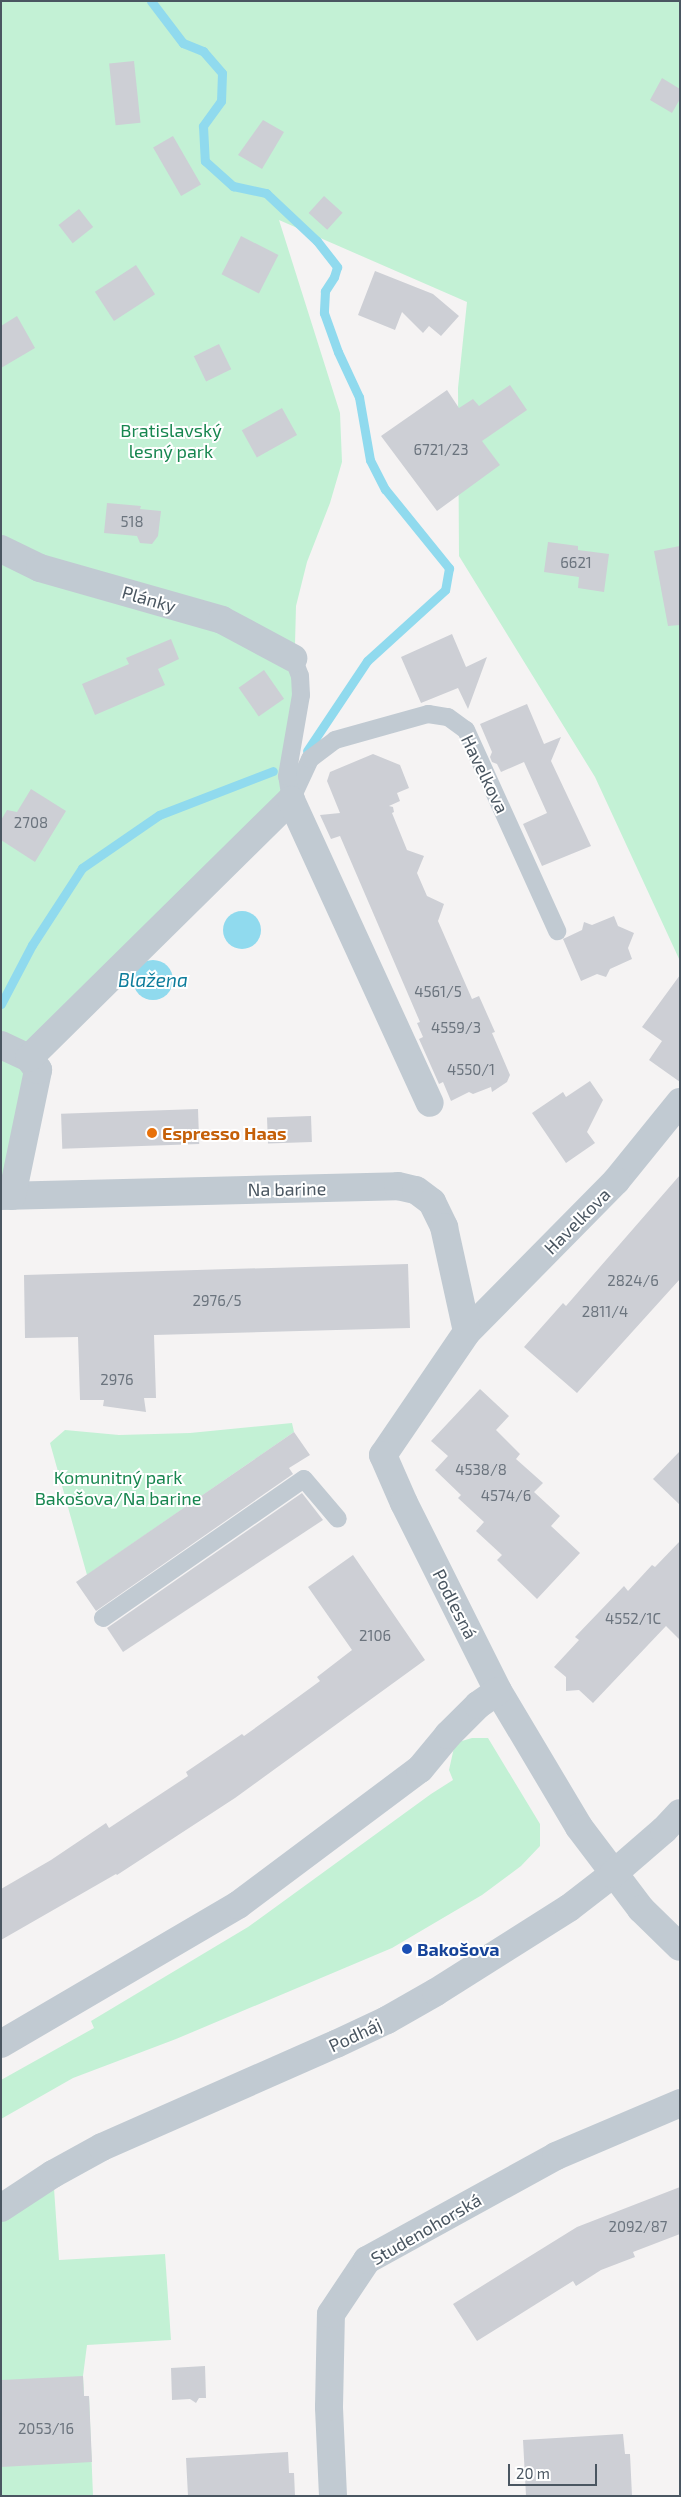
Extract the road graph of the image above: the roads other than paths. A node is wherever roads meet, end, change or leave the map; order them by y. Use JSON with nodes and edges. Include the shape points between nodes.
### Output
{"nodes":[{"id":1,"x":1,"y":549,"type":"edge"},
{"id":2,"x":293,"y":658,"type":"joint"},
{"id":3,"x":291,"y":800,"type":"junction"},
{"id":4,"x":557,"y":931,"type":"dead end"},
{"id":5,"x":1,"y":1045,"type":"edge"},
{"id":6,"x":29,"y":1058,"type":"junction"},
{"id":7,"x":430,"y":1102,"type":"dead end"},
{"id":8,"x":680,"y":1102,"type":"edge"},
{"id":9,"x":5,"y":1201,"type":"edge"},
{"id":10,"x":467,"y":1332,"type":"junction"},
{"id":11,"x":338,"y":1519,"type":"dead end"},
{"id":12,"x":103,"y":1618,"type":"dead end"},
{"id":13,"x":498,"y":1691,"type":"junction"},
{"id":14,"x":680,"y":1813,"type":"edge"},
{"id":15,"x":613,"y":1874,"type":"junction"},
{"id":16,"x":680,"y":1947,"type":"edge"},
{"id":17,"x":1,"y":2044,"type":"edge"},
{"id":18,"x":680,"y":2103,"type":"edge"},
{"id":19,"x":1,"y":2208,"type":"edge"},
{"id":20,"x":333,"y":2496,"type":"edge"}],
"edges":[{"from":1,"to":2,"type":"street","name":"Plánky","via":[[40,568],[222,620]]},
{"from":2,"to":3,"type":"lane","via":[[300,676],[301,695],[287,776]]},
{"from":3,"to":4,"type":"lane","name":"Havelkova","via":[[310,758],[335,740],[428,714],[448,717],[466,730]]},
{"from":3,"to":6,"type":"street"},
{"from":3,"to":7,"type":"street"},
{"from":5,"to":6,"type":"street"},
{"from":6,"to":9,"type":"street","via":[[38,1070]]},
{"from":8,"to":10,"type":"street","name":"Havelkova","via":[[616,1181]]},
{"from":9,"to":10,"type":"street","name":"Na barine","via":[[398,1186],[416,1190],[432,1202],[444,1227]]},
{"from":10,"to":13,"type":"street","name":"Podlesná","via":[[383,1455],[404,1504]]},
{"from":11,"to":12,"type":"lane","via":[[304,1479]]},
{"from":13,"to":15,"type":"street","name":"Podlesná","via":[[579,1827]]},
{"from":13,"to":17,"type":"street","via":[[478,1705],[448,1735],[420,1769],[238,1905]]},
{"from":14,"to":15,"type":"street","name":"Podháj"},
{"from":15,"to":16,"type":"street","via":[[641,1910]]},
{"from":15,"to":19,"type":"street","name":"Podháj","via":[[504,1951],[387,2020],[102,2147]]},
{"from":18,"to":20,"type":"street","name":"Studenohorská","via":[[556,2156],[367,2260],[331,2314],[329,2407]]}]}
